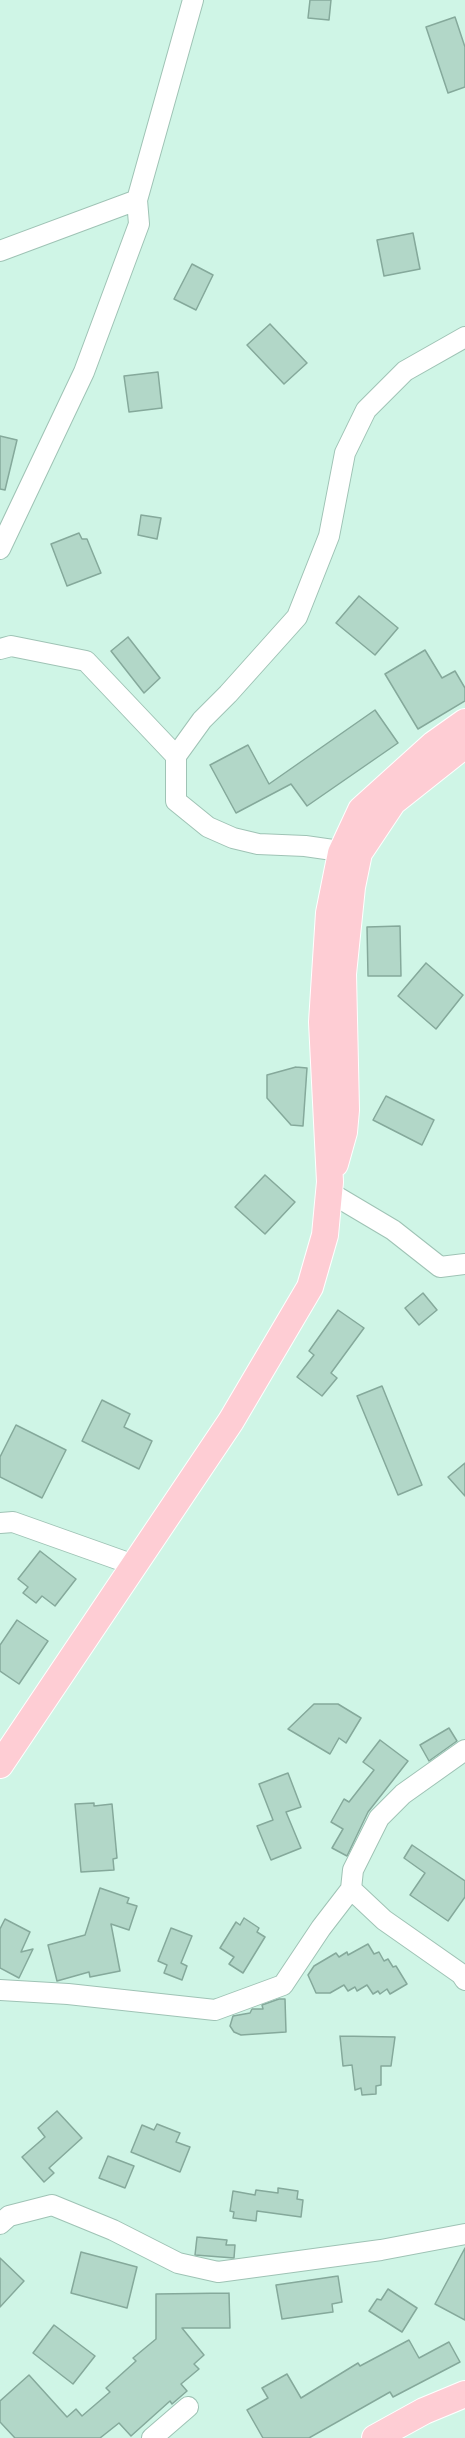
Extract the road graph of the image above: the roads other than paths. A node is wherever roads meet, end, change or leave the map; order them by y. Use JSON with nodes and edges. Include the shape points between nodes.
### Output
{"nodes":[{"id":1,"x":193,"y":0,"type":"edge"},
{"id":2,"x":137,"y":200,"type":"junction"},
{"id":3,"x":0,"y":251,"type":"edge"},
{"id":4,"x":465,"y":337,"type":"edge"},
{"id":5,"x":0,"y":549,"type":"edge"},
{"id":6,"x":0,"y":649,"type":"edge"},
{"id":7,"x":465,"y":722,"type":"edge"},
{"id":8,"x":465,"y":745,"type":"edge"},
{"id":9,"x":176,"y":756,"type":"junction"},
{"id":10,"x":350,"y":853,"type":"junction"},
{"id":11,"x":330,"y":1187,"type":"junction"},
{"id":12,"x":465,"y":1264,"type":"edge"},
{"id":13,"x":0,"y":1523,"type":"edge"},
{"id":14,"x":134,"y":1565,"type":"junction"},
{"id":15,"x":465,"y":1750,"type":"edge"},
{"id":16,"x":0,"y":1765,"type":"edge"},
{"id":17,"x":351,"y":1889,"type":"junction"},
{"id":18,"x":465,"y":1980,"type":"edge"},
{"id":19,"x":0,"y":1990,"type":"edge"},
{"id":20,"x":0,"y":2224,"type":"edge"},
{"id":21,"x":465,"y":2234,"type":"edge"},
{"id":22,"x":465,"y":2394,"type":"edge"},
{"id":23,"x":188,"y":2407,"type":"dead end"},
{"id":24,"x":152,"y":2438,"type":"edge"},
{"id":25,"x":375,"y":2438,"type":"edge"}],
"edges":[{"from":1,"to":2,"type":"street"},
{"from":2,"to":3,"type":"street"},
{"from":2,"to":5,"type":"street","via":[[138,224],[84,372]]},
{"from":4,"to":9,"type":"street","via":[[405,371],[366,410],[345,453],[329,536],[297,617],[202,720]]},
{"from":6,"to":9,"type":"street","via":[[11,646],[86,661]]},
{"from":7,"to":10,"type":"main road","via":[[434,744],[361,810]]},
{"from":8,"to":10,"type":"main road","via":[[393,802]]},
{"from":9,"to":10,"type":"street","via":[[176,801],[208,827],[258,844]]},
{"from":10,"to":11,"type":"main road","via":[[329,913],[322,1022]]},
{"from":11,"to":12,"type":"street","via":[[440,1267]]},
{"from":11,"to":14,"type":"main road","via":[[325,1235],[310,1287],[231,1421]]},
{"from":13,"to":14,"type":"street","via":[[13,1522]]},
{"from":14,"to":16,"type":"main road"},
{"from":15,"to":17,"type":"street","via":[[403,1794],[379,1818],[353,1870]]},
{"from":17,"to":18,"type":"street","via":[[384,1920]]},
{"from":17,"to":19,"type":"street","via":[[284,1985],[215,2010]]},
{"from":20,"to":21,"type":"street","via":[[9,2216],[52,2205],[178,2263],[218,2272],[381,2250]]},
{"from":22,"to":25,"type":"main road"},
{"from":23,"to":24,"type":"street"}]}
